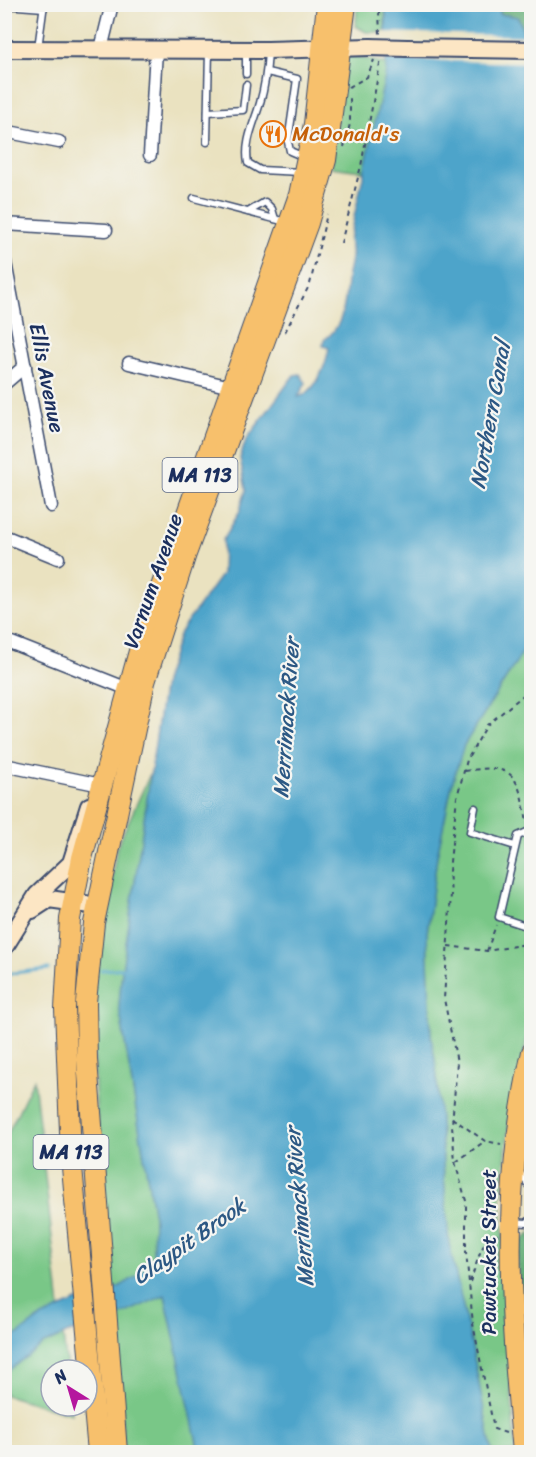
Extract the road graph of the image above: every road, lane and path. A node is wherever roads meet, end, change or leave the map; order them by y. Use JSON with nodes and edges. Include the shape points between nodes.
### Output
{"nodes":[{"id":1,"x":4,"y":4,"type":"edge"},
{"id":2,"x":112,"y":4,"type":"edge"},
{"id":3,"x":327,"y":4,"type":"edge"},
{"id":4,"x":346,"y":4,"type":"edge"},
{"id":5,"x":44,"y":6,"type":"edge"},
{"id":6,"x":379,"y":11,"type":"dead end"},
{"id":7,"x":331,"y":48,"type":"junction"},
{"id":8,"x":4,"y":49,"type":"edge"},
{"id":9,"x":38,"y":49,"type":"junction"},
{"id":10,"x":101,"y":49,"type":"junction"},
{"id":11,"x":156,"y":50,"type":"junction"},
{"id":12,"x":209,"y":50,"type":"junction"},
{"id":13,"x":246,"y":50,"type":"junction"},
{"id":14,"x":268,"y":50,"type":"junction"},
{"id":15,"x":376,"y":50,"type":"junction"},
{"id":16,"x":531,"y":50,"type":"edge"},
{"id":17,"x":267,"y":72,"type":"junction"},
{"id":18,"x":246,"y":74,"type":"dead end"},
{"id":19,"x":345,"y":83,"type":"dead end"},
{"id":20,"x":246,"y":85,"type":"dead end"},
{"id":21,"x":350,"y":87,"type":"junction"},
{"id":22,"x":208,"y":112,"type":"junction"},
{"id":23,"x":294,"y":114,"type":"junction"},
{"id":24,"x":315,"y":117,"type":"junction"},
{"id":25,"x":4,"y":131,"type":"edge"},
{"id":26,"x":59,"y":142,"type":"dead end"},
{"id":27,"x":207,"y":142,"type":"dead end"},
{"id":28,"x":342,"y":154,"type":"dead end"},
{"id":29,"x":150,"y":155,"type":"dead end"},
{"id":30,"x":306,"y":165,"type":"junction"},
{"id":31,"x":194,"y":198,"type":"dead end"},
{"id":32,"x":329,"y":207,"type":"dead end"},
{"id":33,"x":248,"y":212,"type":"junction"},
{"id":34,"x":282,"y":221,"type":"junction"},
{"id":35,"x":4,"y":224,"type":"edge"},
{"id":36,"x":106,"y":230,"type":"dead end"},
{"id":37,"x":341,"y":243,"type":"dead end"},
{"id":38,"x":4,"y":257,"type":"edge"},
{"id":39,"x":283,"y":335,"type":"dead end"},
{"id":40,"x":129,"y":363,"type":"dead end"},
{"id":41,"x":25,"y":366,"type":"junction"},
{"id":42,"x":4,"y":384,"type":"edge"},
{"id":43,"x":231,"y":387,"type":"junction"},
{"id":44,"x":51,"y":506,"type":"dead end"},
{"id":45,"x":4,"y":536,"type":"edge"},
{"id":46,"x":58,"y":558,"type":"dead end"},
{"id":47,"x":4,"y":640,"type":"edge"},
{"id":48,"x":531,"y":688,"type":"edge"},
{"id":49,"x":128,"y":689,"type":"junction"},
{"id":50,"x":4,"y":765,"type":"edge"},
{"id":51,"x":464,"y":771,"type":"junction"},
{"id":52,"x":101,"y":785,"type":"junction"},
{"id":53,"x":475,"y":808,"type":"dead end"},
{"id":54,"x":531,"y":830,"type":"edge"},
{"id":55,"x":515,"y":846,"type":"junction"},
{"id":56,"x":51,"y":883,"type":"junction"},
{"id":57,"x":74,"y":902,"type":"junction"},
{"id":58,"x":98,"y":906,"type":"junction"},
{"id":59,"x":531,"y":911,"type":"edge"},
{"id":60,"x":25,"y":916,"type":"junction"},
{"id":61,"x":499,"y":917,"type":"junction"},
{"id":62,"x":529,"y":928,"type":"edge"},
{"id":63,"x":531,"y":943,"type":"edge"},
{"id":64,"x":448,"y":946,"type":"junction"},
{"id":65,"x":4,"y":948,"type":"edge"},
{"id":66,"x":487,"y":951,"type":"junction"},
{"id":67,"x":531,"y":1052,"type":"edge"},
{"id":68,"x":528,"y":1080,"type":"edge"},
{"id":69,"x":526,"y":1111,"type":"edge"},
{"id":70,"x":452,"y":1118,"type":"junction"},
{"id":71,"x":485,"y":1141,"type":"junction"},
{"id":72,"x":508,"y":1152,"type":"junction"},
{"id":73,"x":455,"y":1162,"type":"junction"},
{"id":74,"x":531,"y":1190,"type":"edge"},
{"id":75,"x":531,"y":1218,"type":"edge"},
{"id":76,"x":509,"y":1226,"type":"junction"},
{"id":77,"x":469,"y":1285,"type":"junction"},
{"id":78,"x":510,"y":1432,"type":"dead end"},
{"id":79,"x":98,"y":1452,"type":"edge"},
{"id":80,"x":117,"y":1452,"type":"edge"},
{"id":81,"x":523,"y":1452,"type":"edge"}],
"edges":[{"from":1,"to":5,"type":"lane"},
{"from":2,"to":10,"type":"street"},
{"from":3,"to":7,"type":"main road","number":"MA 113"},
{"from":4,"to":7,"type":"main road","number":"MA 113"},
{"from":5,"to":9,"type":"lane"},
{"from":6,"to":15,"type":"path"},
{"from":7,"to":14,"type":"main road"},
{"from":7,"to":15,"type":"main road"},
{"from":7,"to":24,"type":"main road","name":"Varnum Avenue","number":"MA 113"},
{"from":7,"to":58,"type":"main road","name":"Varnum Avenue","number":"MA 113","via":[[332,122],[322,174],[150,663]]},
{"from":8,"to":9,"type":"main road"},
{"from":9,"to":10,"type":"main road"},
{"from":10,"to":11,"type":"main road"},
{"from":11,"to":12,"type":"main road"},
{"from":11,"to":29,"type":"street"},
{"from":12,"to":13,"type":"main road"},
{"from":12,"to":22,"type":"lane"},
{"from":13,"to":14,"type":"main road"},
{"from":13,"to":18,"type":"lane"},
{"from":14,"to":17,"type":"lane"},
{"from":15,"to":16,"type":"main road","bridge":true},
{"from":15,"to":21,"type":"path","via":[[367,77]]},
{"from":15,"to":37,"type":"path","via":[[381,68]]},
{"from":17,"to":23,"type":"lane","via":[[297,79]]},
{"from":17,"to":30,"type":"lane","via":[[245,148],[248,163],[260,170]]},
{"from":19,"to":21,"type":"path"},
{"from":20,"to":22,"type":"lane","via":[[243,110]]},
{"from":21,"to":28,"type":"path","via":[[350,124]]},
{"from":22,"to":27,"type":"lane"},
{"from":23,"to":24,"type":"lane"},
{"from":23,"to":30,"type":"lane","via":[[290,151]]},
{"from":24,"to":30,"type":"main road","name":"Varnum Avenue","number":"MA 113"},
{"from":25,"to":26,"type":"street"},
{"from":30,"to":34,"type":"main road","name":"Varnum Avenue","number":"MA 113"},
{"from":31,"to":33,"type":"lane"},
{"from":32,"to":39,"type":"path","via":[[310,284]]},
{"from":33,"to":34,"type":"lane"},
{"from":33,"to":34,"type":"lane","via":[[265,202]]},
{"from":34,"to":43,"type":"main road","name":"Varnum Avenue","number":"MA 113"},
{"from":35,"to":36,"type":"street"},
{"from":38,"to":41,"type":"street","name":"Ellis Avenue"},
{"from":40,"to":43,"type":"street"},
{"from":41,"to":42,"type":"street"},
{"from":41,"to":44,"type":"street","name":"Ellis Avenue"},
{"from":43,"to":49,"type":"main road","name":"Varnum Avenue","number":"MA 113","via":[[163,575]]},
{"from":45,"to":46,"type":"street"},
{"from":47,"to":49,"type":"street"},
{"from":48,"to":51,"type":"path","via":[[488,724]]},
{"from":49,"to":52,"type":"main road","name":"Varnum Avenue","number":"MA 113"},
{"from":50,"to":52,"type":"street"},
{"from":51,"to":54,"type":"path","via":[[493,766],[513,776]]},
{"from":51,"to":64,"type":"path","via":[[457,797],[449,871]]},
{"from":52,"to":56,"type":"main road","name":"Varnum Avenue","via":[[80,828],[71,863]]},
{"from":52,"to":57,"type":"main road","name":"Varnum Avenue","number":"MA 113"},
{"from":53,"to":55,"type":"lane","via":[[470,832]]},
{"from":54,"to":55,"type":"lane","via":[[518,836]]},
{"from":55,"to":61,"type":"lane"},
{"from":56,"to":57,"type":"main road","via":[[64,887]]},
{"from":56,"to":60,"type":"main road","name":"Varnum Avenue","via":[[37,895]]},
{"from":57,"to":58,"type":"main road","name":"Varnum Avenue"},
{"from":57,"to":60,"type":"main road","name":"Varnum Avenue","via":[[49,899]]},
{"from":57,"to":79,"type":"main road","number":"MA 113","via":[[66,956],[65,1025],[71,1156]]},
{"from":58,"to":80,"type":"main road","number":"MA 113","via":[[86,1002],[87,1037]]},
{"from":59,"to":62,"type":"lane"},
{"from":60,"to":65,"type":"main road","name":"Varnum Avenue"},
{"from":61,"to":62,"type":"lane"},
{"from":61,"to":66,"type":"path"},
{"from":63,"to":66,"type":"path"},
{"from":64,"to":66,"type":"path"},
{"from":64,"to":70,"type":"path","via":[[444,999],[457,1062]]},
{"from":67,"to":68,"type":"main road","name":"Pawtucket Street"},
{"from":68,"to":69,"type":"main road","name":"Pawtucket Street"},
{"from":69,"to":72,"type":"main road","name":"Pawtucket Street"},
{"from":70,"to":71,"type":"path"},
{"from":70,"to":73,"type":"path"},
{"from":71,"to":72,"type":"path"},
{"from":71,"to":73,"type":"path"},
{"from":72,"to":74,"type":"lane"},
{"from":72,"to":76,"type":"main road","name":"Pawtucket Street"},
{"from":73,"to":77,"type":"path","via":[[466,1201]]},
{"from":75,"to":76,"type":"lane"},
{"from":76,"to":77,"type":"path","via":[[489,1237]]},
{"from":76,"to":81,"type":"main road","name":"Pawtucket Street"},
{"from":77,"to":78,"type":"path","via":[[494,1429],[503,1434]]}]}
